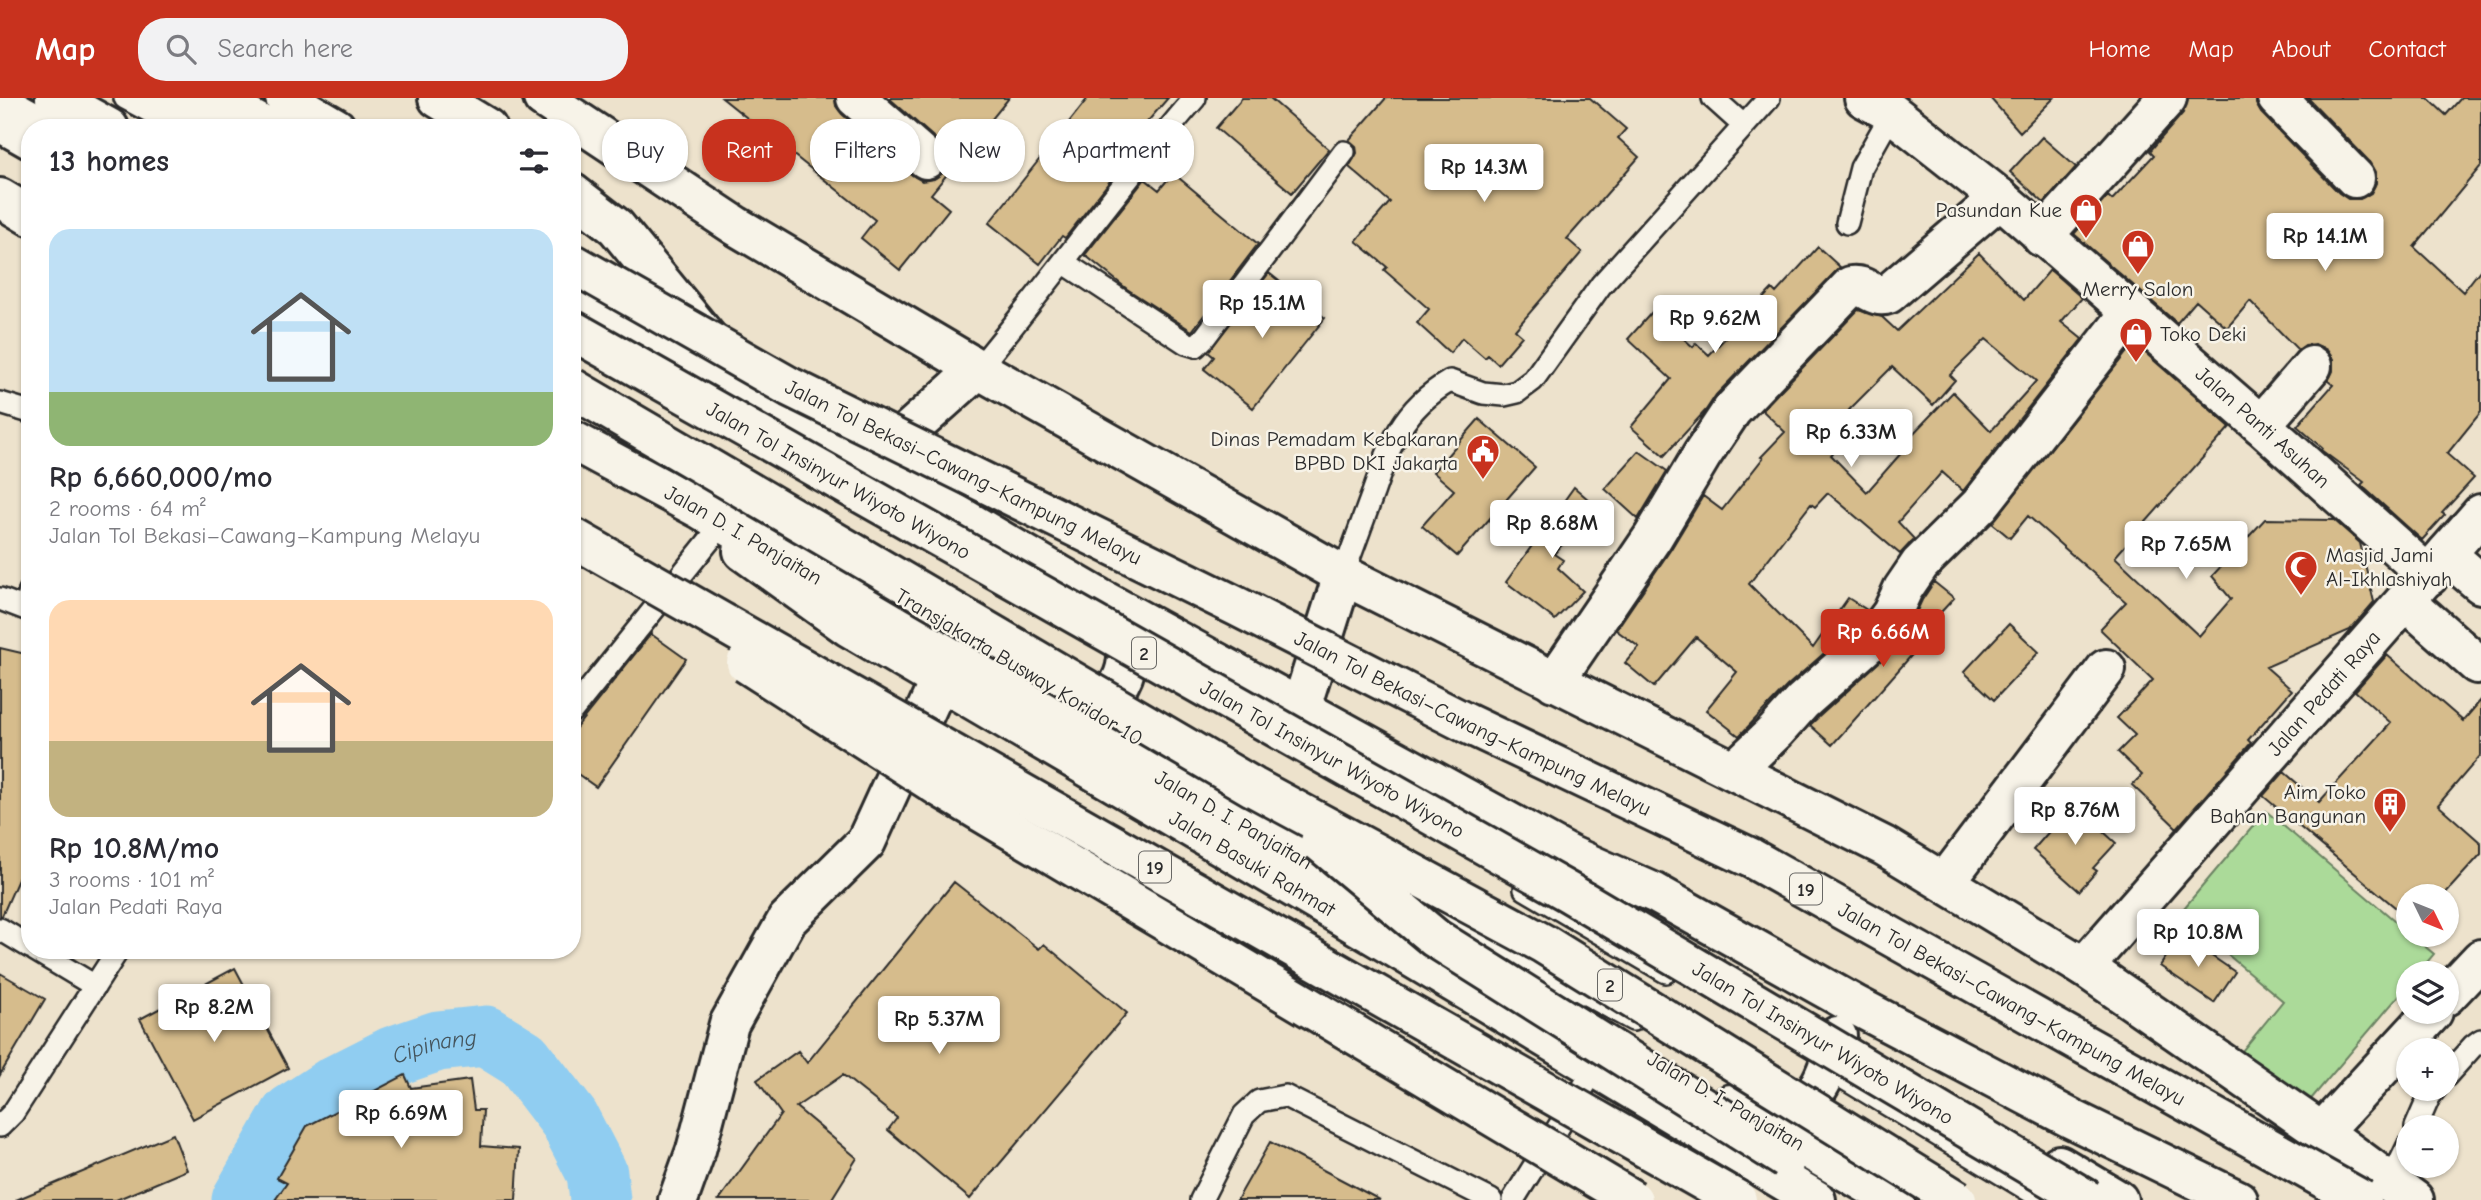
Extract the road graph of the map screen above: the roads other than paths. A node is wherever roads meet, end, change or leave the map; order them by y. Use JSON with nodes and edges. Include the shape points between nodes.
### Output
{"nodes":[{"id":1,"x":9,"y":98,"type":"edge"},
{"id":2,"x":55,"y":98,"type":"edge"},
{"id":3,"x":125,"y":98,"type":"edge"},
{"id":4,"x":164,"y":98,"type":"edge"},
{"id":5,"x":213,"y":98,"type":"edge"},
{"id":6,"x":285,"y":98,"type":"edge"},
{"id":7,"x":438,"y":98,"type":"edge"},
{"id":8,"x":543,"y":98,"type":"edge"},
{"id":9,"x":856,"y":98,"type":"edge"},
{"id":10,"x":1195,"y":98,"type":"edge"},
{"id":11,"x":1713,"y":98,"type":"edge"},
{"id":12,"x":1769,"y":98,"type":"edge"},
{"id":13,"x":2167,"y":98,"type":"edge"},
{"id":14,"x":2277,"y":98,"type":"edge"},
{"id":15,"x":1878,"y":106,"type":"edge"},
{"id":16,"x":48,"y":119,"type":"edge"},
{"id":17,"x":93,"y":119,"type":"edge"},
{"id":18,"x":163,"y":119,"type":"edge"},
{"id":19,"x":201,"y":119,"type":"edge"},
{"id":20,"x":251,"y":119,"type":"edge"},
{"id":21,"x":321,"y":119,"type":"edge"},
{"id":22,"x":472,"y":119,"type":"edge"},
{"id":23,"x":575,"y":119,"type":"edge"},
{"id":24,"x":0,"y":122,"type":"edge"},
{"id":25,"x":581,"y":123,"type":"edge"},
{"id":26,"x":1743,"y":124,"type":"junction"},
{"id":27,"x":21,"y":134,"type":"edge"},
{"id":28,"x":1344,"y":152,"type":"dead end"},
{"id":29,"x":926,"y":159,"type":"dead end"},
{"id":30,"x":2355,"y":178,"type":"dead end"},
{"id":31,"x":0,"y":198,"type":"edge"},
{"id":32,"x":2000,"y":198,"type":"junction"},
{"id":33,"x":581,"y":200,"type":"edge"},
{"id":34,"x":21,"y":211,"type":"edge"},
{"id":35,"x":1847,"y":223,"type":"dead end"},
{"id":36,"x":2042,"y":237,"type":"junction"},
{"id":37,"x":1063,"y":261,"type":"junction"},
{"id":38,"x":581,"y":268,"type":"edge"},
{"id":39,"x":581,"y":301,"type":"edge"},
{"id":40,"x":2130,"y":313,"type":"junction"},
{"id":41,"x":581,"y":335,"type":"edge"},
{"id":42,"x":581,"y":349,"type":"edge"},
{"id":43,"x":2312,"y":366,"type":"dead end"},
{"id":44,"x":978,"y":369,"type":"junction"},
{"id":45,"x":581,"y":393,"type":"edge"},
{"id":46,"x":756,"y":397,"type":"junction"},
{"id":47,"x":0,"y":403,"type":"edge"},
{"id":48,"x":21,"y":409,"type":"edge"},
{"id":49,"x":581,"y":412,"type":"edge"},
{"id":50,"x":2261,"y":425,"type":"junction"},
{"id":51,"x":581,"y":445,"type":"edge"},
{"id":52,"x":870,"y":465,"type":"junction"},
{"id":53,"x":2481,"y":514,"type":"edge"},
{"id":54,"x":709,"y":521,"type":"junction"},
{"id":55,"x":581,"y":542,"type":"edge"},
{"id":56,"x":581,"y":557,"type":"edge"},
{"id":57,"x":1343,"y":575,"type":"junction"},
{"id":58,"x":2427,"y":577,"type":"junction"},
{"id":59,"x":2481,"y":584,"type":"edge"},
{"id":60,"x":1099,"y":598,"type":"junction"},
{"id":61,"x":0,"y":599,"type":"edge"},
{"id":62,"x":21,"y":603,"type":"edge"},
{"id":63,"x":1128,"y":660,"type":"junction"},
{"id":64,"x":2477,"y":664,"type":"dead end"},
{"id":65,"x":2106,"y":669,"type":"dead end"},
{"id":66,"x":940,"y":680,"type":"junction"},
{"id":67,"x":1554,"y":681,"type":"junction"},
{"id":68,"x":581,"y":699,"type":"edge"},
{"id":69,"x":1301,"y":707,"type":"junction"},
{"id":70,"x":1039,"y":708,"type":"junction"},
{"id":71,"x":1091,"y":709,"type":"junction"},
{"id":72,"x":1735,"y":770,"type":"junction"},
{"id":73,"x":1253,"y":787,"type":"junction"},
{"id":74,"x":1569,"y":855,"type":"junction"},
{"id":75,"x":1945,"y":881,"type":"junction"},
{"id":76,"x":0,"y":929,"type":"edge"},
{"id":77,"x":21,"y":942,"type":"edge"},
{"id":78,"x":50,"y":959,"type":"edge"},
{"id":79,"x":112,"y":959,"type":"edge"},
{"id":80,"x":2481,"y":959,"type":"edge"},
{"id":81,"x":2084,"y":967,"type":"junction"},
{"id":82,"x":2459,"y":982,"type":"edge"},
{"id":83,"x":95,"y":986,"type":"junction"},
{"id":84,"x":2422,"y":1024,"type":"edge"},
{"id":85,"x":2481,"y":1040,"type":"edge"},
{"id":86,"x":1833,"y":1052,"type":"junction"},
{"id":87,"x":2459,"y":1062,"type":"edge"},
{"id":88,"x":1596,"y":1068,"type":"junction"},
{"id":89,"x":1786,"y":1120,"type":"junction"},
{"id":90,"x":0,"y":1126,"type":"edge"},
{"id":91,"x":2322,"y":1132,"type":"junction"},
{"id":92,"x":2396,"y":1176,"type":"edge"},
{"id":93,"x":2389,"y":1194,"type":"edge"},
{"id":94,"x":678,"y":1200,"type":"edge"},
{"id":95,"x":1200,"y":1200,"type":"edge"},
{"id":96,"x":1491,"y":1200,"type":"edge"},
{"id":97,"x":1513,"y":1200,"type":"edge"},
{"id":98,"x":1633,"y":1200,"type":"edge"},
{"id":99,"x":1737,"y":1200,"type":"edge"},
{"id":100,"x":1816,"y":1200,"type":"edge"},
{"id":101,"x":1851,"y":1200,"type":"edge"},
{"id":102,"x":1895,"y":1200,"type":"edge"},
{"id":103,"x":1940,"y":1200,"type":"edge"},
{"id":104,"x":1957,"y":1200,"type":"edge"},
{"id":105,"x":2045,"y":1200,"type":"edge"},
{"id":106,"x":2088,"y":1200,"type":"edge"},
{"id":107,"x":2118,"y":1200,"type":"edge"},
{"id":108,"x":2238,"y":1200,"type":"edge"}],
"edges":[{"from":1,"to":16,"type":"lane"},
{"from":2,"to":17,"type":"main road"},
{"from":3,"to":18,"type":"lane"},
{"from":4,"to":19,"type":"main road"},
{"from":5,"to":20,"type":"main road"},
{"from":6,"to":21,"type":"main road"},
{"from":7,"to":22,"type":"main road"},
{"from":8,"to":23,"type":"main road"},
{"from":9,"to":29,"type":"main road"},
{"from":10,"to":37,"type":"lane"},
{"from":11,"to":26,"type":"lane"},
{"from":12,"to":26,"type":"lane"},
{"from":13,"to":36,"type":"main road"},
{"from":14,"to":30,"type":"main road"},
{"from":15,"to":32,"type":"main road","name":"Jalan Panti Asuhan"},
{"from":15,"to":35,"type":"lane"},
{"from":24,"to":27,"type":"main road"},
{"from":25,"to":44,"type":"main road","via":[[736,226]]},
{"from":26,"to":57,"type":"lane","via":[[1601,285],[1533,380],[1504,395],[1450,381],[1415,409],[1386,453]]},
{"from":28,"to":37,"type":"lane","via":[[1196,345],[1186,343]]},
{"from":31,"to":34,"type":"main road"},
{"from":32,"to":36,"type":"main road","name":"Jalan Panti Asuhan"},
{"from":32,"to":67,"type":"main road","via":[[1888,294],[1873,295],[1852,286],[1732,410],[1653,537]]},
{"from":33,"to":46,"type":"main road","via":[[616,227]]},
{"from":36,"to":40,"type":"main road","name":"Jalan Panti Asuhan"},
{"from":37,"to":44,"type":"lane"},
{"from":38,"to":93,"type":"main road","name":"Jalan Tol Bekasi–Cawang–Kampung Melayu","number":"19","bridge":true,"via":[[790,387],[1466,723],[1751,858]]},
{"from":39,"to":46,"type":"main road"},
{"from":40,"to":50,"type":"main road","name":"Jalan Panti Asuhan"},
{"from":40,"to":72,"type":"main road","via":[[1980,505],[1920,564],[1872,640],[1801,702]]},
{"from":41,"to":106,"type":"main road","name":"Jalan Tol Insinyur Wiyoto Wiyono","number":"2","bridge":true,"via":[[1568,892]]},
{"from":42,"to":63,"type":"lane"},
{"from":43,"to":50,"type":"main road"},
{"from":44,"to":52,"type":"main road"},
{"from":44,"to":57,"type":"main road"},
{"from":45,"to":73,"type":"main road","number":"2","bridge":true},
{"from":46,"to":52,"type":"main road"},
{"from":47,"to":48,"type":"lane"},
{"from":49,"to":71,"type":"lane","name":"Transjakarta Busway Koridor 10"},
{"from":50,"to":58,"type":"main road","name":"Jalan Panti Asuhan"},
{"from":51,"to":54,"type":"main road","name":"Jalan D. I. Panjaitan"},
{"from":52,"to":60,"type":"main road"},
{"from":53,"to":58,"type":"main road","name":"Jalan Pedati Raya"},
{"from":54,"to":66,"type":"main road","name":"Jalan Basuki Rahmat","via":[[849,627]]},
{"from":54,"to":68,"type":"lane"},
{"from":54,"to":70,"type":"main road","name":"Jalan D. I. Panjaitan"},
{"from":55,"to":99,"type":"main road","number":"19","bridge":true},
{"from":56,"to":98,"type":"main road","bridge":true,"via":[[942,788]]},
{"from":57,"to":67,"type":"main road"},
{"from":57,"to":69,"type":"main road"},
{"from":58,"to":59,"type":"main road"},
{"from":58,"to":64,"type":"main road"},
{"from":58,"to":81,"type":"main road","name":"Jalan Pedati Raya"},
{"from":60,"to":63,"type":"main road","via":[[1116,614],[1126,636]]},
{"from":60,"to":69,"type":"main road"},
{"from":61,"to":62,"type":"lane"},
{"from":63,"to":71,"type":"main road","via":[[1115,690]]},
{"from":63,"to":86,"type":"lane"},
{"from":65,"to":75,"type":"main road"},
{"from":66,"to":88,"type":"main road","name":"Jalan Basuki Rahmat"},
{"from":66,"to":94,"type":"main road","via":[[866,842],[788,920],[729,1024]]},
{"from":67,"to":72,"type":"main road"},
{"from":69,"to":74,"type":"main road"},
{"from":70,"to":71,"type":"main road","via":[[1073,714]]},
{"from":70,"to":89,"type":"main road","name":"Jalan D. I. Panjaitan"},
{"from":71,"to":89,"type":"lane","name":"Transjakarta Busway Koridor 10","via":[[1277,824]]},
{"from":72,"to":75,"type":"main road"},
{"from":73,"to":101,"type":"main road","bridge":true,"via":[[1436,938]]},
{"from":73,"to":104,"type":"main road","number":"2","bridge":true,"via":[[1544,944]]},
{"from":74,"to":86,"type":"main road"},
{"from":74,"to":108,"type":"main road","via":[[1655,893],[1855,1005]]},
{"from":75,"to":81,"type":"main road"},
{"from":76,"to":77,"type":"lane"},
{"from":78,"to":83,"type":"lane"},
{"from":79,"to":83,"type":"lane"},
{"from":80,"to":82,"type":"main road"},
{"from":81,"to":91,"type":"main road"},
{"from":83,"to":90,"type":"lane"},
{"from":84,"to":91,"type":"main road"},
{"from":85,"to":87,"type":"lane"},
{"from":86,"to":89,"type":"main road","via":[[1817,1091]]},
{"from":86,"to":105,"type":"lane"},
{"from":86,"to":107,"type":"main road"},
{"from":88,"to":97,"type":"lane"},
{"from":88,"to":100,"type":"main road","name":"Jalan Basuki Rahmat"},
{"from":89,"to":102,"type":"main road","name":"Jalan D. I. Panjaitan"},
{"from":89,"to":103,"type":"lane","name":"Transjakarta Busway Koridor 10"},
{"from":91,"to":93,"type":"main road"},
{"from":92,"to":93,"type":"lane"},
{"from":95,"to":96,"type":"lane","via":[[1244,1115],[1259,1101],[1285,1096]]}]}
